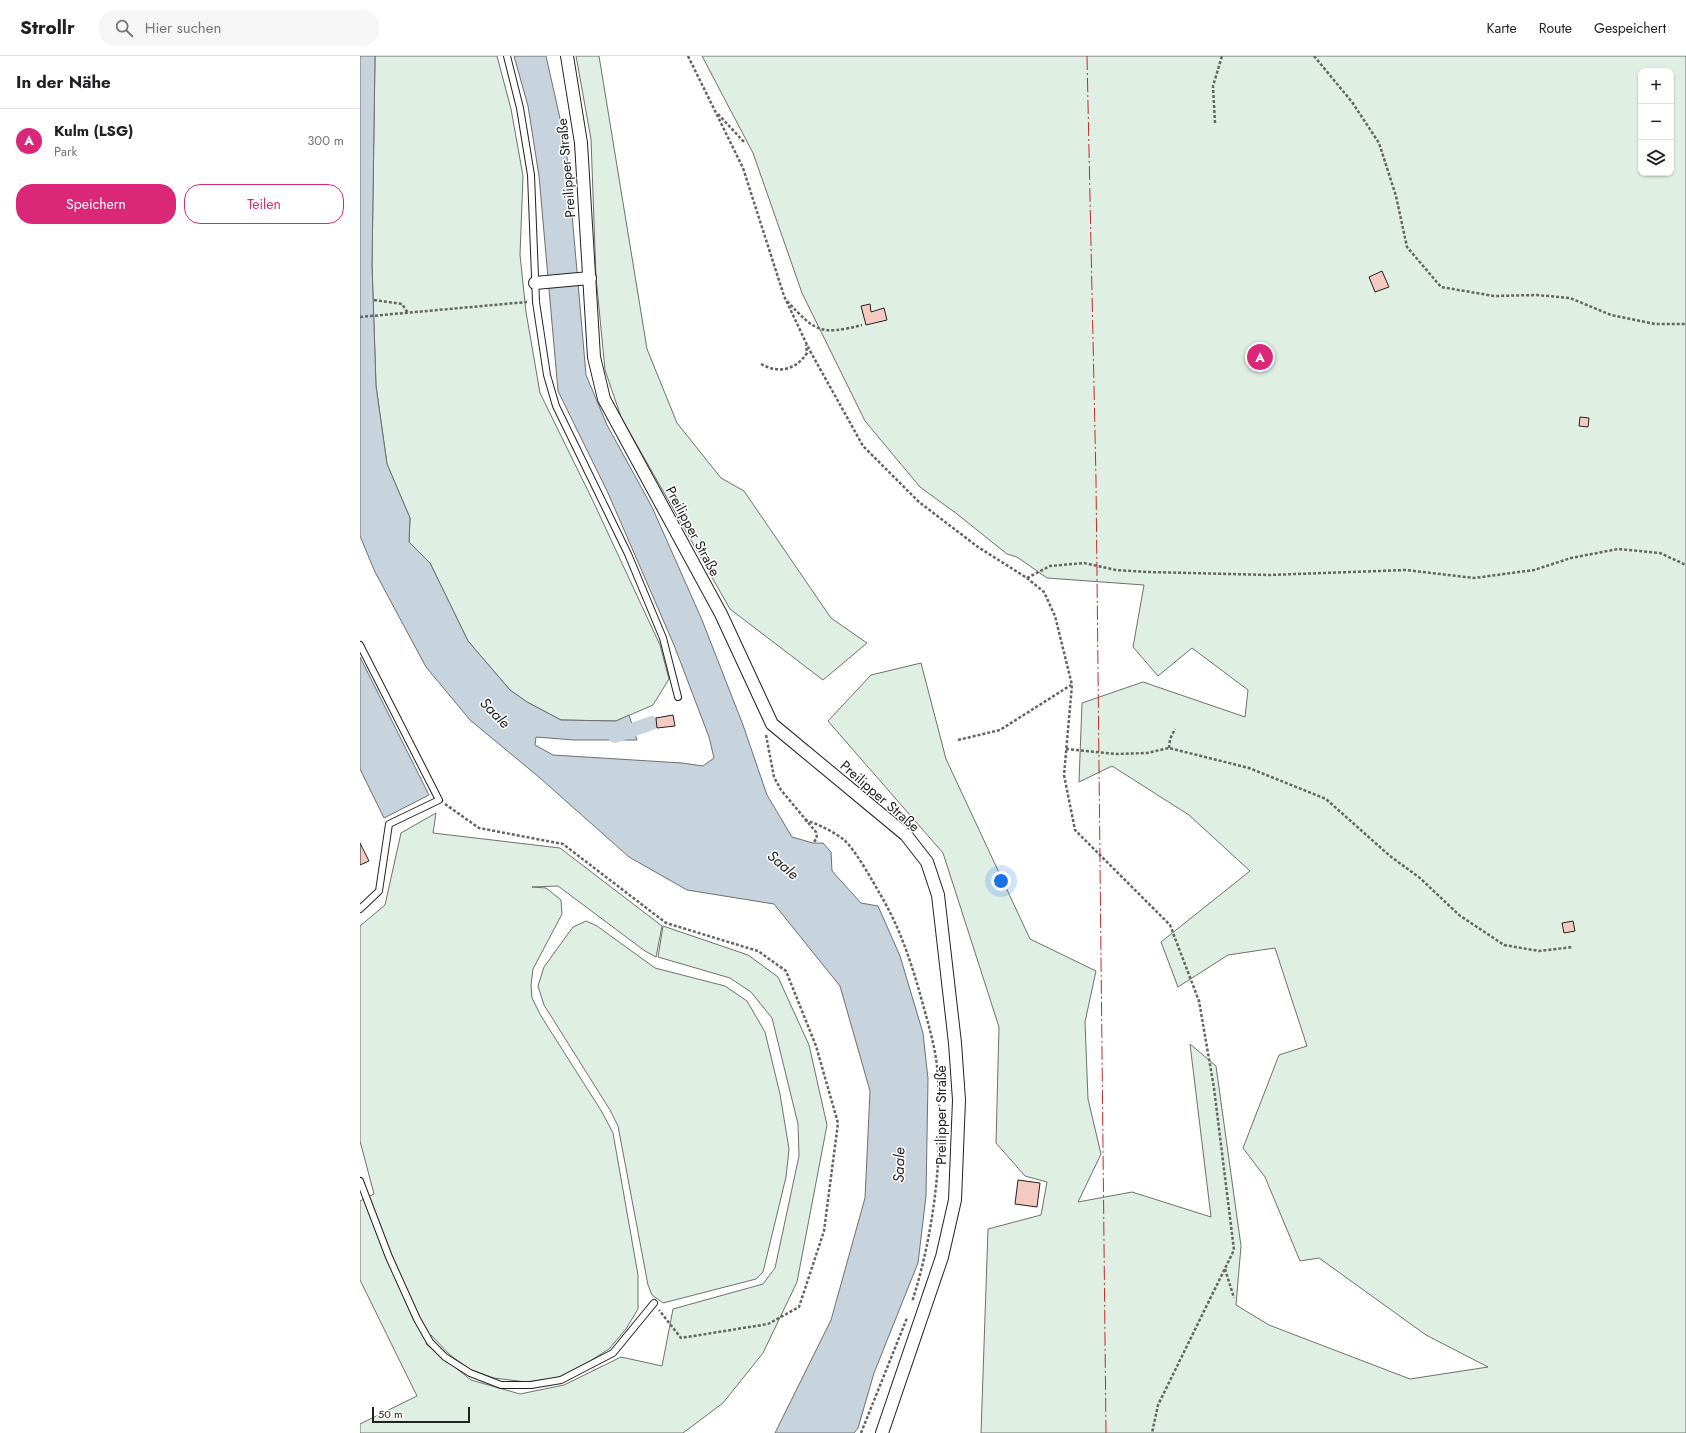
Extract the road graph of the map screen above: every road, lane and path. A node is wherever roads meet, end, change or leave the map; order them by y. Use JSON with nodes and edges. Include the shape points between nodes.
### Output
{"nodes":[{"id":1,"x":506,"y":56,"type":"edge"},
{"id":2,"x":567,"y":56,"type":"edge"},
{"id":3,"x":688,"y":56,"type":"edge"},
{"id":4,"x":1222,"y":56,"type":"edge"},
{"id":5,"x":1314,"y":56,"type":"edge"},
{"id":6,"x":717,"y":113,"type":"junction"},
{"id":7,"x":1215,"y":123,"type":"dead end"},
{"id":8,"x":744,"y":142,"type":"dead end"},
{"id":9,"x":586,"y":279,"type":"junction"},
{"id":10,"x":539,"y":283,"type":"junction"},
{"id":11,"x":785,"y":299,"type":"junction"},
{"id":12,"x":374,"y":300,"type":"dead end"},
{"id":13,"x":536,"y":302,"type":"junction"},
{"id":14,"x":408,"y":313,"type":"junction"},
{"id":15,"x":360,"y":317,"type":"edge"},
{"id":16,"x":1686,"y":324,"type":"edge"},
{"id":17,"x":862,"y":325,"type":"dead end"},
{"id":18,"x":806,"y":343,"type":"junction"},
{"id":19,"x":761,"y":364,"type":"dead end"},
{"id":20,"x":1686,"y":565,"type":"edge"},
{"id":21,"x":1027,"y":578,"type":"junction"},
{"id":22,"x":360,"y":645,"type":"edge"},
{"id":23,"x":1072,"y":685,"type":"junction"},
{"id":24,"x":678,"y":697,"type":"dead end"},
{"id":25,"x":772,"y":724,"type":"junction"},
{"id":26,"x":1175,"y":729,"type":"dead end"},
{"id":27,"x":958,"y":740,"type":"dead end"},
{"id":28,"x":1169,"y":748,"type":"junction"},
{"id":29,"x":1066,"y":749,"type":"junction"},
{"id":30,"x":439,"y":800,"type":"junction"},
{"id":31,"x":805,"y":820,"type":"junction"},
{"id":32,"x":813,"y":843,"type":"dead end"},
{"id":33,"x":360,"y":909,"type":"edge"},
{"id":34,"x":1573,"y":948,"type":"dead end"},
{"id":35,"x":360,"y":1181,"type":"edge"},
{"id":36,"x":1225,"y":1268,"type":"junction"},
{"id":37,"x":1234,"y":1298,"type":"dead end"},
{"id":38,"x":654,"y":1303,"type":"joint"},
{"id":39,"x":910,"y":1309,"type":"dead end"},
{"id":40,"x":908,"y":1316,"type":"dead end"},
{"id":41,"x":861,"y":1433,"type":"edge"},
{"id":42,"x":882,"y":1433,"type":"edge"},
{"id":43,"x":1152,"y":1433,"type":"edge"}],
"edges":[{"from":1,"to":10,"type":"lane","via":[[520,108],[531,175]]},
{"from":2,"to":9,"type":"street","name":"Preilipper Straße","via":[[581,143]]},
{"from":3,"to":6,"type":"path"},
{"from":4,"to":7,"type":"path","via":[[1213,86]]},
{"from":5,"to":16,"type":"path","via":[[1352,102],[1379,143],[1396,196],[1407,247],[1441,287],[1494,296],[1537,295],[1570,298],[1612,315],[1655,324]]},
{"from":6,"to":8,"type":"path"},
{"from":6,"to":11,"type":"path","via":[[743,168]]},
{"from":9,"to":10,"type":"street"},
{"from":9,"to":25,"type":"street","name":"Preilipper Straße","via":[[594,357],[604,399],[720,614]]},
{"from":10,"to":13,"type":"lane"},
{"from":11,"to":17,"type":"path","via":[[811,326],[827,332]]},
{"from":11,"to":18,"type":"path"},
{"from":12,"to":14,"type":"path","via":[[402,304]]},
{"from":13,"to":14,"type":"path"},
{"from":13,"to":24,"type":"lane","via":[[546,375],[556,406],[628,554],[660,631]]},
{"from":14,"to":15,"type":"path"},
{"from":18,"to":19,"type":"path","via":[[807,353],[802,362],[791,368],[783,370]]},
{"from":18,"to":21,"type":"path","via":[[863,446],[919,502],[978,547]]},
{"from":20,"to":21,"type":"path","via":[[1660,553],[1618,549],[1571,558],[1534,570],[1474,578],[1406,570],[1269,575],[1148,572],[1116,570],[1084,563],[1050,566]]},
{"from":21,"to":23,"type":"path","via":[[1044,592],[1055,616]]},
{"from":22,"to":30,"type":"lane"},
{"from":23,"to":27,"type":"path","via":[[1000,730]]},
{"from":23,"to":29,"type":"path"},
{"from":25,"to":31,"type":"path","via":[[766,737],[774,777]]},
{"from":25,"to":42,"type":"street","name":"Preilipper Straße","via":[[906,836],[927,862],[938,895],[959,1100],[955,1200],[942,1257]]},
{"from":26,"to":28,"type":"path"},
{"from":28,"to":29,"type":"path","via":[[1147,753],[1117,754]]},
{"from":28,"to":34,"type":"path","via":[[1249,768],[1326,799],[1390,856],[1420,878],[1459,916],[1504,945],[1539,951]]},
{"from":29,"to":36,"type":"path","via":[[1064,775],[1075,830],[1170,925],[1199,1001],[1214,1088],[1234,1250]]},
{"from":30,"to":33,"type":"lane","via":[[389,824],[379,891]]},
{"from":30,"to":38,"type":"path","via":[[479,828],[563,844],[666,923],[758,951],[786,971],[816,1046],[838,1123],[824,1231],[798,1307],[768,1324],[681,1338]]},
{"from":31,"to":32,"type":"path","via":[[816,832],[817,838]]},
{"from":31,"to":39,"type":"path","via":[[818,824],[843,840],[868,873],[892,915],[913,967],[934,1050],[940,1122],[935,1190],[930,1231]]},
{"from":35,"to":38,"type":"lane","via":[[389,1257],[430,1342],[445,1357],[470,1373],[501,1385],[531,1385],[561,1380],[613,1353]]},
{"from":36,"to":37,"type":"path"},
{"from":36,"to":43,"type":"path","via":[[1158,1405]]},
{"from":40,"to":41,"type":"path"}]}
